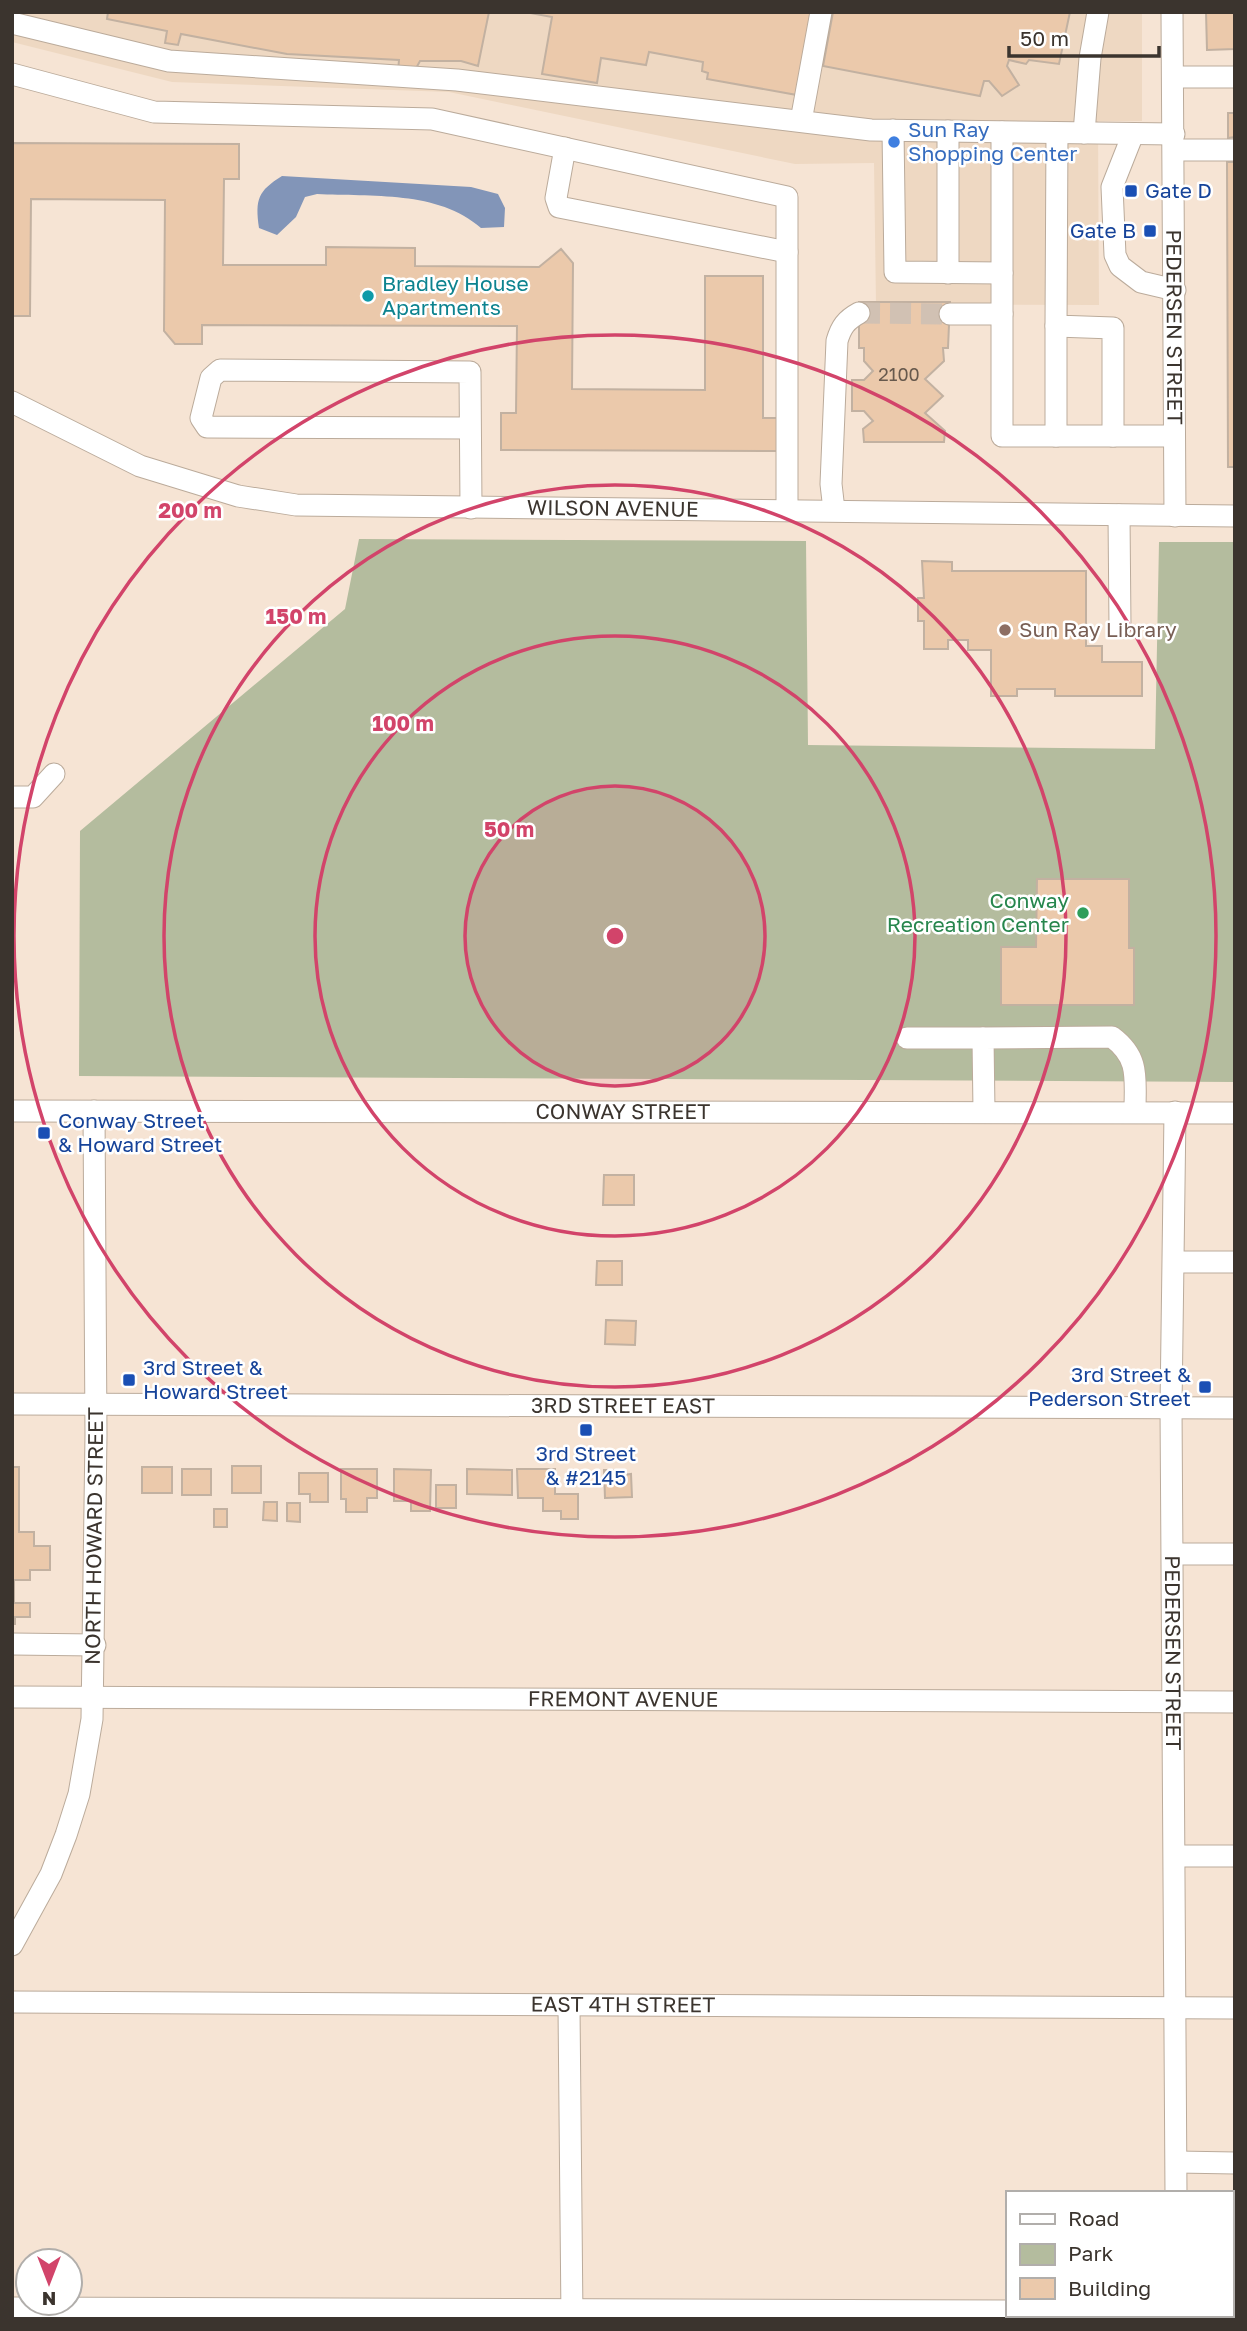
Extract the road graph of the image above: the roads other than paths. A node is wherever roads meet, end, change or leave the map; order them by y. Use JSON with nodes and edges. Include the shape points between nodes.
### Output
{"nodes":[{"id":1,"x":821,"y":12,"type":"edge"},
{"id":2,"x":1098,"y":12,"type":"edge"},
{"id":3,"x":1172,"y":12,"type":"edge"},
{"id":4,"x":12,"y":23,"type":"edge"},
{"id":5,"x":12,"y":74,"type":"edge"},
{"id":6,"x":1173,"y":77,"type":"junction"},
{"id":7,"x":1235,"y":77,"type":"edge"},
{"id":8,"x":802,"y":121,"type":"junction"},
{"id":9,"x":893,"y":130,"type":"junction"},
{"id":10,"x":948,"y":131,"type":"junction"},
{"id":11,"x":1002,"y":132,"type":"junction"},
{"id":12,"x":1057,"y":132,"type":"junction"},
{"id":13,"x":1084,"y":133,"type":"junction"},
{"id":14,"x":1133,"y":134,"type":"junction"},
{"id":15,"x":1174,"y":142,"type":"junction"},
{"id":16,"x":565,"y":148,"type":"junction"},
{"id":17,"x":1235,"y":150,"type":"edge"},
{"id":18,"x":787,"y":252,"type":"junction"},
{"id":19,"x":948,"y":273,"type":"junction"},
{"id":20,"x":1002,"y":273,"type":"junction"},
{"id":21,"x":1175,"y":290,"type":"junction"},
{"id":22,"x":859,"y":313,"type":"dead end"},
{"id":23,"x":950,"y":314,"type":"tunnel mouth"},
{"id":24,"x":1002,"y":314,"type":"junction"},
{"id":25,"x":1056,"y":326,"type":"junction"},
{"id":26,"x":12,"y":402,"type":"edge"},
{"id":27,"x":470,"y":428,"type":"junction"},
{"id":28,"x":1056,"y":436,"type":"junction"},
{"id":29,"x":1113,"y":436,"type":"junction"},
{"id":30,"x":1174,"y":436,"type":"junction"},
{"id":31,"x":471,"y":508,"type":"junction"},
{"id":32,"x":786,"y":510,"type":"junction"},
{"id":33,"x":834,"y":510,"type":"junction"},
{"id":34,"x":1119,"y":515,"type":"junction"},
{"id":35,"x":1175,"y":516,"type":"junction"},
{"id":36,"x":1235,"y":516,"type":"edge"},
{"id":37,"x":1120,"y":627,"type":"dead end"},
{"id":38,"x":54,"y":774,"type":"dead end"},
{"id":39,"x":12,"y":797,"type":"edge"},
{"id":40,"x":907,"y":1038,"type":"dead end"},
{"id":41,"x":982,"y":1038,"type":"junction"},
{"id":42,"x":12,"y":1111,"type":"edge"},
{"id":43,"x":94,"y":1111,"type":"junction"},
{"id":44,"x":984,"y":1111,"type":"junction"},
{"id":45,"x":1135,"y":1111,"type":"junction"},
{"id":46,"x":1175,"y":1112,"type":"junction"},
{"id":47,"x":1235,"y":1112,"type":"edge"},
{"id":48,"x":1175,"y":1262,"type":"junction"},
{"id":49,"x":1235,"y":1262,"type":"edge"},
{"id":50,"x":12,"y":1404,"type":"edge"},
{"id":51,"x":96,"y":1405,"type":"junction"},
{"id":52,"x":1171,"y":1407,"type":"junction"},
{"id":53,"x":1235,"y":1408,"type":"edge"},
{"id":54,"x":1173,"y":1554,"type":"junction"},
{"id":55,"x":1235,"y":1555,"type":"edge"},
{"id":56,"x":12,"y":1644,"type":"edge"},
{"id":57,"x":95,"y":1645,"type":"junction"},
{"id":58,"x":12,"y":1697,"type":"edge"},
{"id":59,"x":94,"y":1697,"type":"junction"},
{"id":60,"x":1175,"y":1702,"type":"junction"},
{"id":61,"x":1235,"y":1702,"type":"edge"},
{"id":62,"x":1176,"y":1856,"type":"junction"},
{"id":63,"x":1235,"y":1856,"type":"edge"},
{"id":64,"x":12,"y":1945,"type":"edge"},
{"id":65,"x":12,"y":2002,"type":"edge"},
{"id":66,"x":569,"y":2007,"type":"junction"},
{"id":67,"x":1175,"y":2008,"type":"junction"},
{"id":68,"x":1235,"y":2008,"type":"edge"},
{"id":69,"x":1177,"y":2162,"type":"junction"},
{"id":70,"x":1235,"y":2163,"type":"edge"},
{"id":71,"x":1176,"y":2191,"type":"edge"},
{"id":72,"x":12,"y":2308,"type":"edge"},
{"id":73,"x":1006,"y":2311,"type":"edge"},
{"id":74,"x":572,"y":2314,"type":"edge"}],
"edges":[{"from":1,"to":8,"type":"street"},
{"from":2,"to":13,"type":"street"},
{"from":3,"to":6,"type":"street","name":"PEDERSEN STREET"},
{"from":4,"to":8,"type":"street","via":[[169,61],[457,80]]},
{"from":5,"to":16,"type":"street","via":[[154,113],[432,119]]},
{"from":6,"to":7,"type":"street"},
{"from":6,"to":15,"type":"street","name":"PEDERSEN STREET"},
{"from":8,"to":9,"type":"street"},
{"from":9,"to":10,"type":"street"},
{"from":9,"to":19,"type":"street","via":[[895,272]]},
{"from":10,"to":11,"type":"street"},
{"from":10,"to":19,"type":"street"},
{"from":11,"to":12,"type":"street"},
{"from":11,"to":20,"type":"street"},
{"from":12,"to":13,"type":"street"},
{"from":12,"to":25,"type":"street"},
{"from":13,"to":14,"type":"street"},
{"from":14,"to":15,"type":"street"},
{"from":14,"to":21,"type":"street","via":[[1112,187],[1115,255],[1120,266],[1141,282]]},
{"from":15,"to":17,"type":"street"},
{"from":15,"to":21,"type":"street","name":"PEDERSEN STREET"},
{"from":16,"to":18,"type":"street","via":[[787,197]]},
{"from":16,"to":18,"type":"street","via":[[556,198],[559,207]]},
{"from":18,"to":32,"type":"street"},
{"from":19,"to":20,"type":"street"},
{"from":20,"to":24,"type":"street"},
{"from":21,"to":30,"type":"street","name":"PEDERSEN STREET"},
{"from":22,"to":33,"type":"street","via":[[848,318],[837,341]]},
{"from":23,"to":24,"type":"street"},
{"from":24,"to":28,"type":"street","via":[[1002,436]]},
{"from":25,"to":28,"type":"street"},
{"from":25,"to":29,"type":"street","via":[[1113,328]]},
{"from":26,"to":31,"type":"street","name":"WILSON AVENUE","via":[[140,466],[238,496],[328,507]]},
{"from":27,"to":27,"type":"street","via":[[470,372],[220,370],[211,378],[201,418],[207,427]]},
{"from":27,"to":31,"type":"street"},
{"from":28,"to":29,"type":"street"},
{"from":29,"to":30,"type":"street"},
{"from":30,"to":35,"type":"street","name":"PEDERSEN STREET"},
{"from":31,"to":32,"type":"street","name":"WILSON AVENUE"},
{"from":32,"to":33,"type":"street","name":"WILSON AVENUE"},
{"from":33,"to":34,"type":"street","name":"WILSON AVENUE"},
{"from":34,"to":35,"type":"street","name":"WILSON AVENUE"},
{"from":34,"to":37,"type":"street"},
{"from":35,"to":36,"type":"street","name":"WILSON AVENUE"},
{"from":38,"to":39,"type":"street","via":[[33,797]]},
{"from":40,"to":41,"type":"street"},
{"from":41,"to":44,"type":"street"},
{"from":41,"to":45,"type":"street","via":[[1112,1037],[1127,1048],[1134,1064]]},
{"from":42,"to":43,"type":"street","name":"CONWAY STREET"},
{"from":43,"to":44,"type":"street","name":"CONWAY STREET"},
{"from":43,"to":51,"type":"street","name":"NORTH HOWARD STREET"},
{"from":44,"to":45,"type":"street","name":"CONWAY STREET"},
{"from":45,"to":46,"type":"street","name":"CONWAY STREET"},
{"from":46,"to":47,"type":"street","name":"CONWAY STREET"},
{"from":46,"to":48,"type":"street","name":"PEDERSEN STREET"},
{"from":48,"to":49,"type":"street"},
{"from":48,"to":52,"type":"street","name":"PEDERSEN STREET"},
{"from":50,"to":51,"type":"street","name":"3RD STREET EAST"},
{"from":51,"to":52,"type":"street","name":"3RD STREET EAST"},
{"from":51,"to":57,"type":"street","name":"NORTH HOWARD STREET"},
{"from":52,"to":53,"type":"street","name":"3RD STREET EAST"},
{"from":52,"to":54,"type":"street","name":"PEDERSEN STREET"},
{"from":54,"to":55,"type":"street"},
{"from":54,"to":60,"type":"street","name":"PEDERSEN STREET"},
{"from":56,"to":57,"type":"street"},
{"from":57,"to":59,"type":"street","name":"NORTH HOWARD STREET"},
{"from":58,"to":59,"type":"street","name":"FREMONT AVENUE"},
{"from":59,"to":60,"type":"street","name":"FREMONT AVENUE"},
{"from":59,"to":64,"type":"street","name":"NORTH HOWARD STREET","via":[[88,1749],[66,1835],[51,1874]]},
{"from":60,"to":61,"type":"street","name":"FREMONT AVENUE"},
{"from":60,"to":62,"type":"street","name":"PEDERSEN STREET"},
{"from":62,"to":63,"type":"street"},
{"from":62,"to":67,"type":"street","name":"PEDERSEN STREET"},
{"from":65,"to":66,"type":"street","name":"EAST 4TH STREET"},
{"from":66,"to":67,"type":"street","name":"EAST 4TH STREET"},
{"from":66,"to":74,"type":"street"},
{"from":67,"to":68,"type":"street","name":"EAST 4TH STREET"},
{"from":67,"to":69,"type":"street","name":"PEDERSEN STREET"},
{"from":69,"to":70,"type":"street"},
{"from":69,"to":71,"type":"street","name":"PEDERSEN STREET"},
{"from":72,"to":74,"type":"street"},
{"from":73,"to":74,"type":"street"}]}
